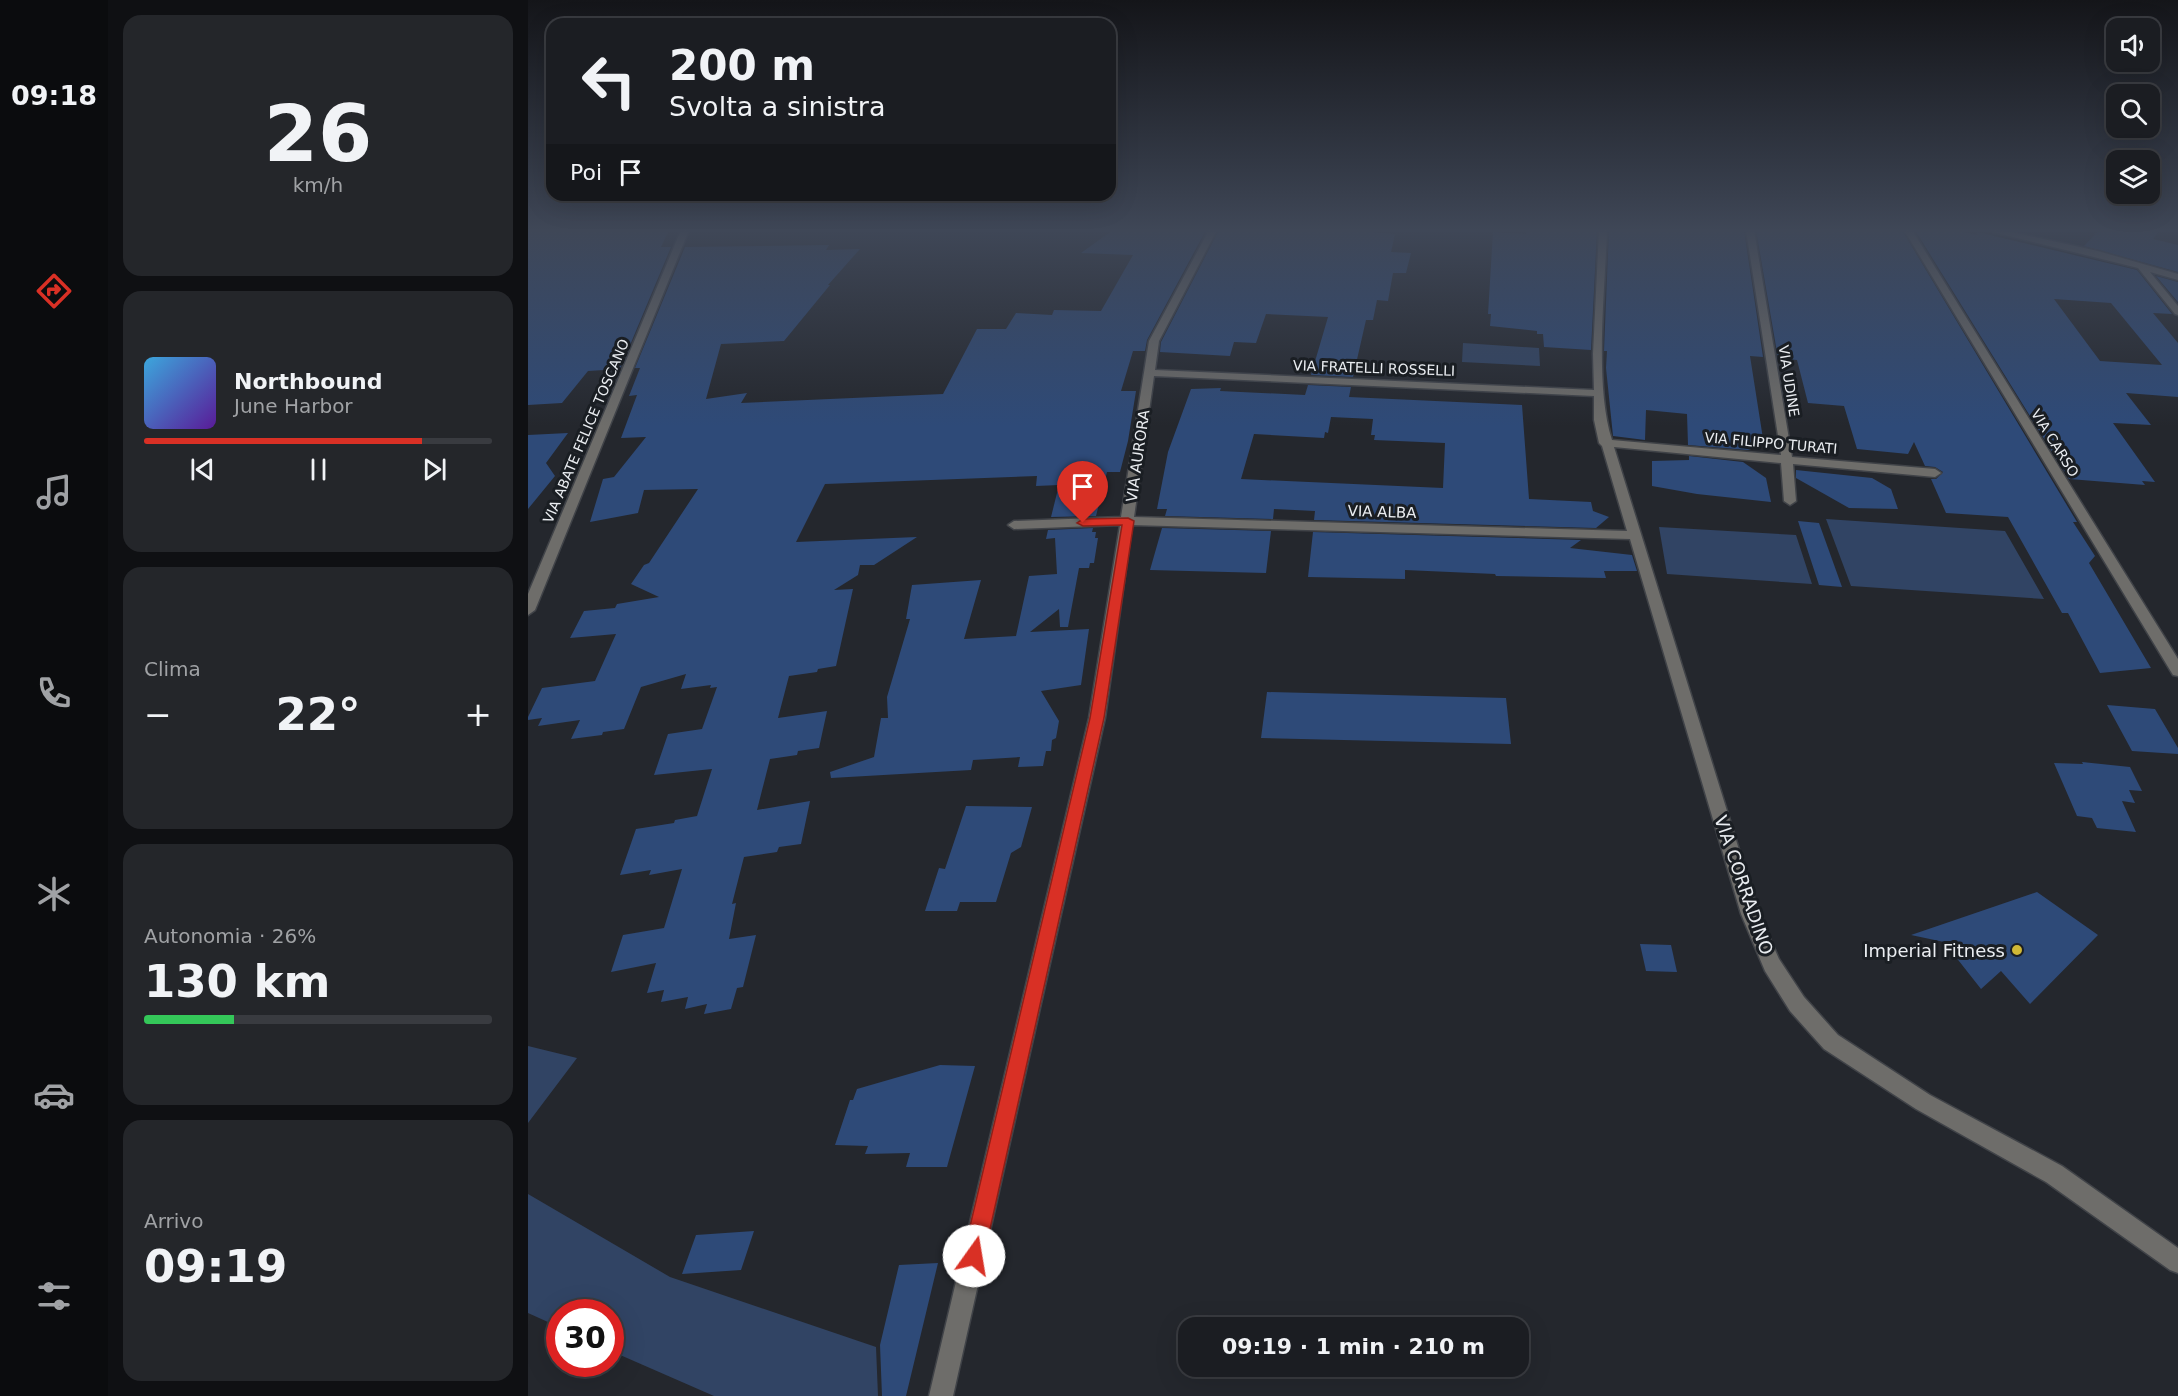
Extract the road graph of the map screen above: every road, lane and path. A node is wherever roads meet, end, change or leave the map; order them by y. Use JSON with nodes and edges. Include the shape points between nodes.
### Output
{"nodes":[{"id":1,"x":658,"y":295,"type":"edge"},
{"id":2,"x":1178,"y":295,"type":"edge"},
{"id":3,"x":1601,"y":295,"type":"edge"},
{"id":4,"x":1761,"y":295,"type":"edge"},
{"id":5,"x":1948,"y":295,"type":"edge"},
{"id":6,"x":2164,"y":295,"type":"edge"},
{"id":7,"x":2178,"y":312,"type":"edge"},
{"id":8,"x":1150,"y":374,"type":"junction"},
{"id":9,"x":1598,"y":393,"type":"junction"},
{"id":10,"x":1605,"y":443,"type":"junction"},
{"id":11,"x":1787,"y":459,"type":"junction"},
{"id":12,"x":1935,"y":473,"type":"dead end"},
{"id":13,"x":1790,"y":501,"type":"dead end"},
{"id":14,"x":1128,"y":521,"type":"junction"},
{"id":15,"x":1014,"y":525,"type":"dead end"},
{"id":16,"x":1634,"y":535,"type":"junction"},
{"id":17,"x":528,"y":610,"type":"edge"},
{"id":18,"x":2178,"y":671,"type":"edge"},
{"id":19,"x":2178,"y":1262,"type":"edge"},
{"id":20,"x":941,"y":1396,"type":"edge"}],
"edges":[{"from":1,"to":17,"type":"street","name":"VIA ABATE FELICE TOSCANO"},
{"from":2,"to":8,"type":"street","name":"VIA AURORA","via":[[1154,341]]},
{"from":3,"to":9,"type":"street","name":"VIA CORRADINO"},
{"from":4,"to":11,"type":"street","name":"VIA UDINE"},
{"from":5,"to":18,"type":"street","name":"VIA CARSO"},
{"from":6,"to":7,"type":"street"},
{"from":8,"to":9,"type":"street","name":"VIA FRATELLI ROSSELLI"},
{"from":8,"to":14,"type":"street","name":"VIA AURORA"},
{"from":9,"to":10,"type":"street","name":"VIA CORRADINO"},
{"from":10,"to":11,"type":"street","name":"VIA FILIPPO TURATI"},
{"from":10,"to":16,"type":"street","name":"VIA CORRADINO"},
{"from":11,"to":12,"type":"street","name":"VIA FILIPPO TURATI"},
{"from":11,"to":13,"type":"street","name":"VIA UDINE"},
{"from":14,"to":15,"type":"street","name":"VIA ALBA"},
{"from":14,"to":16,"type":"street","name":"VIA ALBA"},
{"from":14,"to":20,"type":"street","name":"VIA AURORA","via":[[1097,718]]},
{"from":16,"to":19,"type":"street","name":"VIA CORRADINO","via":[[1750,915],[1772,965],[1797,1004],[1831,1042],[1874,1072],[2054,1174]]}]}
